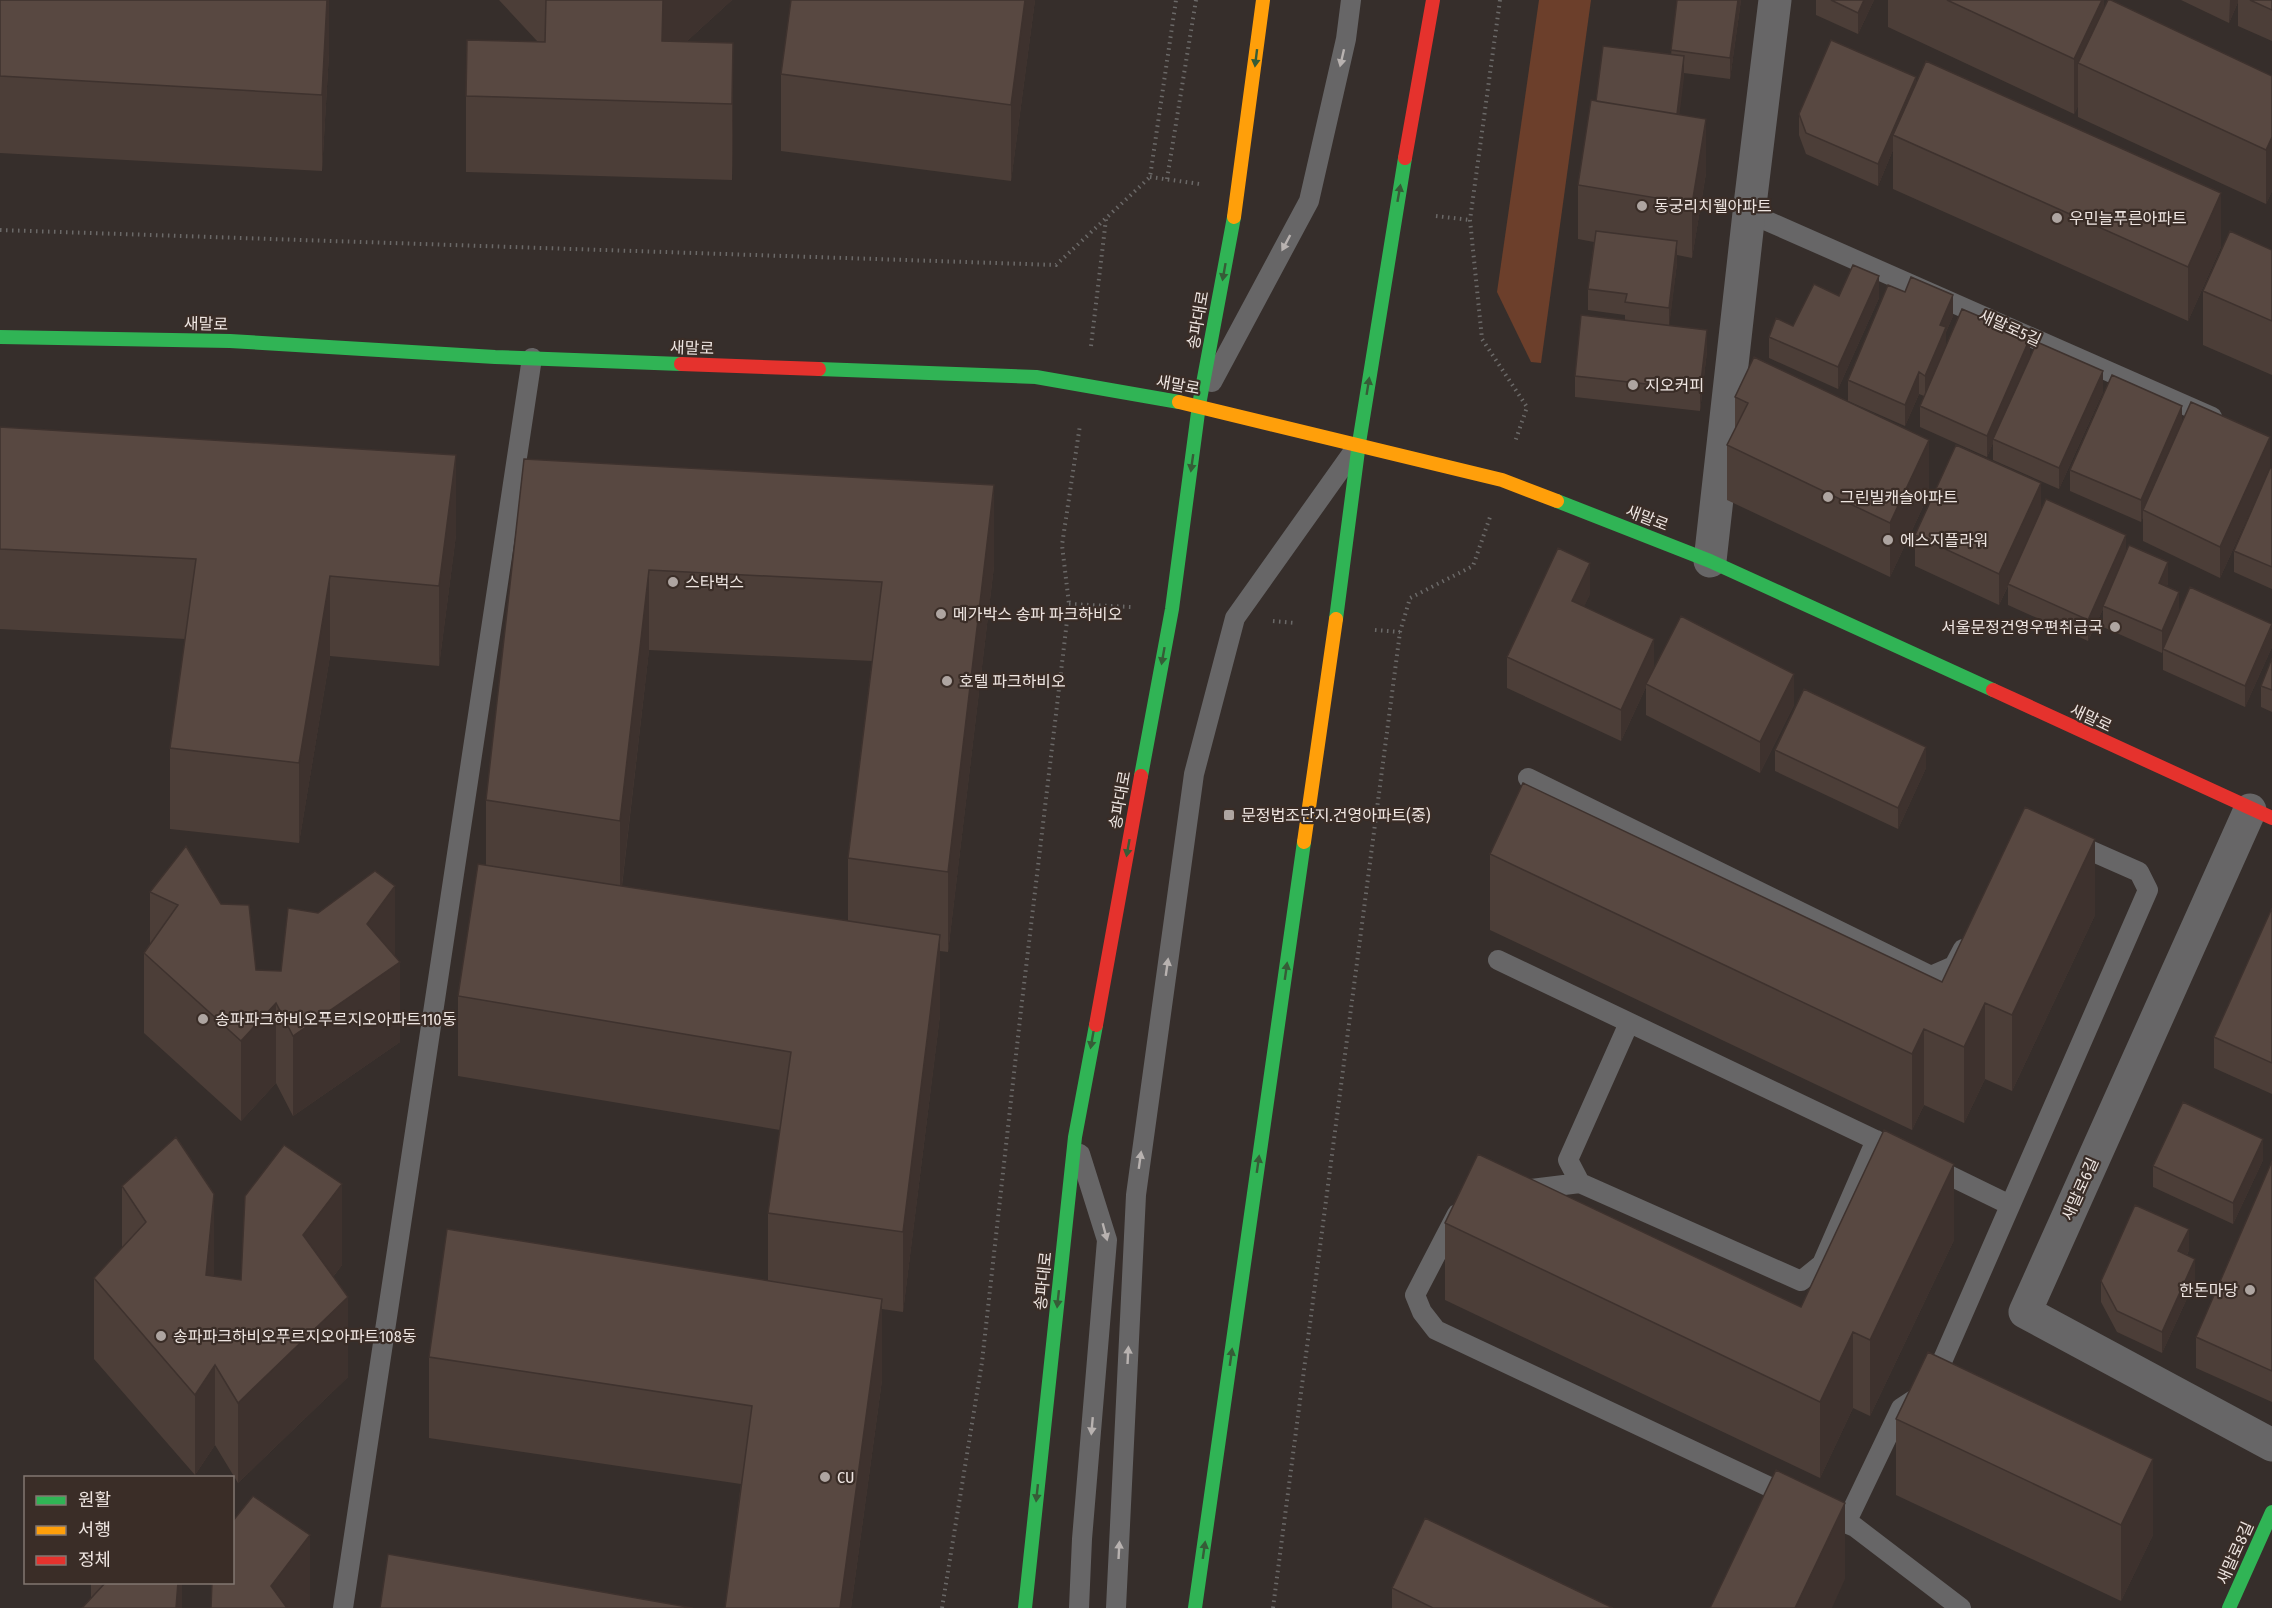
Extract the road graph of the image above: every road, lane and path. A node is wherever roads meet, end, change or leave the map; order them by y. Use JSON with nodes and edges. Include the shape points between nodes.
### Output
{"nodes":[{"id":1,"x":1176,"y":0,"type":"edge"},
{"id":2,"x":1196,"y":0,"type":"edge"},
{"id":3,"x":1263,"y":0,"type":"edge"},
{"id":4,"x":1352,"y":0,"type":"edge"},
{"id":5,"x":1433,"y":0,"type":"edge"},
{"id":6,"x":1500,"y":0,"type":"edge"},
{"id":7,"x":1775,"y":0,"type":"edge"},
{"id":8,"x":1167,"y":179,"type":"dead end"},
{"id":9,"x":1749,"y":213,"type":"junction"},
{"id":10,"x":0,"y":230,"type":"edge"},
{"id":11,"x":0,"y":337,"type":"edge"},
{"id":12,"x":532,"y":358,"type":"junction"},
{"id":13,"x":1199,"y":405,"type":"junction"},
{"id":14,"x":1527,"y":407,"type":"dead end"},
{"id":15,"x":2228,"y":424,"type":"edge"},
{"id":16,"x":1359,"y":443,"type":"junction"},
{"id":17,"x":1062,"y":545,"type":"dead end"},
{"id":18,"x":1710,"y":561,"type":"junction"},
{"id":19,"x":1473,"y":566,"type":"dead end"},
{"id":20,"x":1528,"y":778,"type":"dead end"},
{"id":21,"x":2261,"y":814,"type":"edge"},
{"id":22,"x":2052,"y":834,"type":"edge"},
{"id":23,"x":1970,"y":935,"type":"edge"},
{"id":24,"x":1498,"y":960,"type":"dead end"},
{"id":25,"x":1629,"y":1023,"type":"junction"},
{"id":26,"x":1074,"y":1137,"type":"junction"},
{"id":27,"x":1876,"y":1140,"type":"junction"},
{"id":28,"x":1580,"y":1183,"type":"junction"},
{"id":29,"x":1500,"y":1194,"type":"edge"},
{"id":30,"x":1468,"y":1205,"type":"edge"},
{"id":31,"x":2010,"y":1205,"type":"junction"},
{"id":32,"x":2272,"y":1444,"type":"edge"},
{"id":33,"x":2272,"y":1512,"type":"edge"},
{"id":34,"x":1846,"y":1523,"type":"junction"},
{"id":35,"x":343,"y":1608,"type":"edge"},
{"id":36,"x":942,"y":1608,"type":"edge"},
{"id":37,"x":1025,"y":1608,"type":"edge"},
{"id":38,"x":1079,"y":1608,"type":"edge"},
{"id":39,"x":1116,"y":1608,"type":"edge"},
{"id":40,"x":1195,"y":1608,"type":"edge"},
{"id":41,"x":1273,"y":1608,"type":"edge"},
{"id":42,"x":1961,"y":1608,"type":"edge"},
{"id":43,"x":2229,"y":1608,"type":"edge"}],
"edges":[{"from":1,"to":10,"type":"path","via":[[1150,177],[1056,265]]},
{"from":2,"to":8,"type":"path"},
{"from":3,"to":13,"type":"main road","name":"송파대로","one_way":true,"via":[[1239,189]]},
{"from":4,"to":13,"type":"lane","one_way":true,"via":[[1309,201]]},
{"from":16,"to":5,"type":"main road","one_way":true},
{"from":6,"to":14,"type":"path","via":[[1470,220],[1482,339]]},
{"from":7,"to":9,"type":"street"},
{"from":9,"to":15,"type":"lane","name":"새말로5길"},
{"from":9,"to":18,"type":"street"},
{"from":11,"to":12,"type":"main road","name":"새말로","via":[[230,341]]},
{"from":12,"to":13,"type":"main road","name":"새말로","via":[[1036,377]]},
{"from":12,"to":35,"type":"lane"},
{"from":13,"to":16,"type":"main road","name":"새말로"},
{"from":13,"to":26,"type":"main road","name":"송파대로","one_way":true,"via":[[1172,609]]},
{"from":16,"to":18,"type":"main road","name":"새말로","via":[[1502,480]]},
{"from":39,"to":16,"type":"lane","one_way":true,"via":[[1136,1195],[1194,774],[1235,618]]},
{"from":40,"to":16,"type":"main road","one_way":true},
{"from":17,"to":36,"type":"path","via":[[1069,604],[982,1362]]},
{"from":18,"to":21,"type":"main road","name":"새말로"},
{"from":19,"to":41,"type":"path","via":[[1410,598],[1400,632]]},
{"from":20,"to":23,"type":"lane","via":[[1931,976],[1954,966]]},
{"from":21,"to":32,"type":"street","name":"새말로6길","via":[[2025,1312]]},
{"from":22,"to":31,"type":"lane","via":[[2139,872],[2148,890]]},
{"from":24,"to":25,"type":"lane"},
{"from":25,"to":27,"type":"lane"},
{"from":25,"to":28,"type":"lane","via":[[1568,1160]]},
{"from":26,"to":37,"type":"main road","name":"송파대로","one_way":true},
{"from":26,"to":38,"type":"lane","one_way":true,"via":[[1107,1240]]},
{"from":27,"to":28,"type":"lane","via":[[1822,1264],[1801,1281]]},
{"from":27,"to":31,"type":"lane"},
{"from":28,"to":29,"type":"lane"},
{"from":30,"to":34,"type":"lane","via":[[1459,1210],[1415,1295],[1436,1330]]},
{"from":31,"to":34,"type":"lane","via":[[1930,1389],[1901,1408]]},
{"from":33,"to":43,"type":"main road","name":"새말로8길"},
{"from":34,"to":42,"type":"lane"}]}
